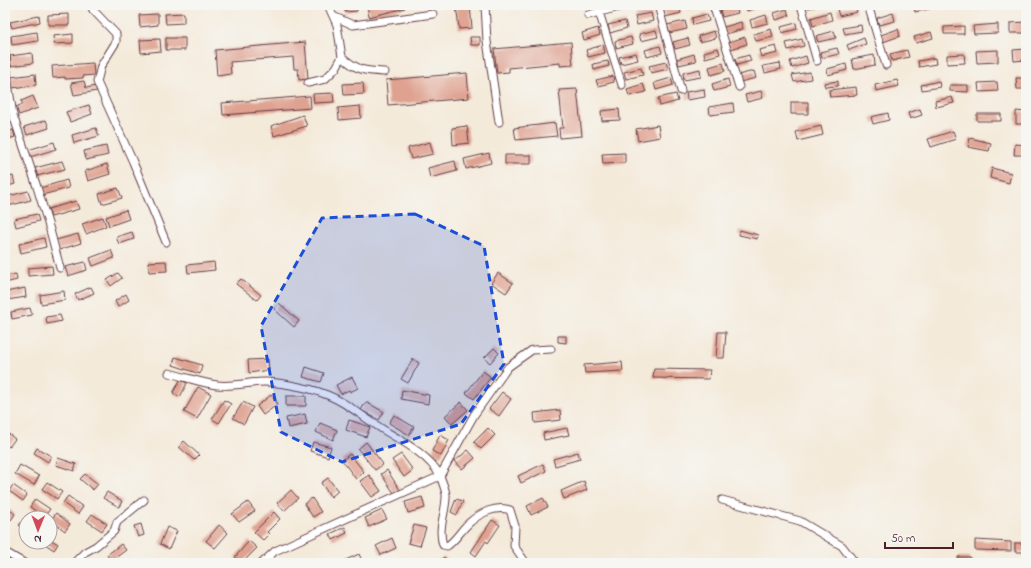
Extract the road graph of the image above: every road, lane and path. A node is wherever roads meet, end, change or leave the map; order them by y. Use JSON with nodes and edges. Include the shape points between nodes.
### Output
{"nodes":[{"id":1,"x":90,"y":5,"type":"edge"},
{"id":2,"x":328,"y":5,"type":"edge"},
{"id":3,"x":485,"y":5,"type":"edge"},
{"id":4,"x":627,"y":5,"type":"edge"},
{"id":5,"x":658,"y":5,"type":"edge"},
{"id":6,"x":713,"y":5,"type":"edge"},
{"id":7,"x":801,"y":5,"type":"edge"},
{"id":8,"x":868,"y":5,"type":"edge"},
{"id":9,"x":599,"y":12,"type":"junction"},
{"id":10,"x":433,"y":14,"type":"dead end"},
{"id":11,"x":588,"y":15,"type":"dead end"},
{"id":12,"x":333,"y":16,"type":"junction"},
{"id":13,"x":5,"y":52,"type":"edge"},
{"id":14,"x":342,"y":58,"type":"junction"},
{"id":15,"x":817,"y":61,"type":"dead end"},
{"id":16,"x":886,"y":65,"type":"dead end"},
{"id":17,"x":385,"y":72,"type":"dead end"},
{"id":18,"x":308,"y":83,"type":"dead end"},
{"id":19,"x":622,"y":85,"type":"dead end"},
{"id":20,"x":739,"y":87,"type":"dead end"},
{"id":21,"x":681,"y":91,"type":"dead end"},
{"id":22,"x":499,"y":122,"type":"dead end"},
{"id":23,"x":166,"y":242,"type":"dead end"},
{"id":24,"x":60,"y":268,"type":"dead end"},
{"id":25,"x":552,"y":349,"type":"dead end"},
{"id":26,"x":169,"y":373,"type":"dead end"},
{"id":27,"x":440,"y":476,"type":"junction"},
{"id":28,"x":144,"y":500,"type":"dead end"},
{"id":29,"x":722,"y":500,"type":"dead end"},
{"id":30,"x":5,"y":552,"type":"edge"},
{"id":31,"x":24,"y":563,"type":"edge"},
{"id":32,"x":74,"y":563,"type":"edge"},
{"id":33,"x":262,"y":563,"type":"edge"},
{"id":34,"x":526,"y":563,"type":"edge"},
{"id":35,"x":856,"y":563,"type":"edge"}],
"edges":[{"from":1,"to":23,"type":"street","via":[[116,34],[116,42],[101,66],[97,82]]},
{"from":2,"to":12,"type":"street"},
{"from":3,"to":22,"type":"street","via":[[487,42]]},
{"from":4,"to":9,"type":"street"},
{"from":5,"to":21,"type":"street"},
{"from":6,"to":20,"type":"street"},
{"from":7,"to":15,"type":"street"},
{"from":8,"to":16,"type":"street"},
{"from":9,"to":11,"type":"street"},
{"from":9,"to":19,"type":"street"},
{"from":10,"to":12,"type":"street","via":[[353,25]]},
{"from":12,"to":14,"type":"street","via":[[339,32]]},
{"from":13,"to":24,"type":"street","via":[[13,115]]},
{"from":14,"to":17,"type":"street","via":[[352,66],[364,70]]},
{"from":14,"to":18,"type":"street","via":[[325,79]]},
{"from":25,"to":27,"type":"street","via":[[532,350],[508,367],[474,416]]},
{"from":26,"to":27,"type":"street","via":[[216,385],[266,382],[322,393],[401,440],[424,457]]},
{"from":27,"to":33,"type":"street","via":[[275,551]]},
{"from":27,"to":34,"type":"street","via":[[446,493],[441,526],[443,545],[447,546],[469,523],[487,511],[503,507],[512,514],[515,526],[514,546]]},
{"from":28,"to":32,"type":"street","via":[[117,522],[114,531]]},
{"from":29,"to":35,"type":"street","via":[[800,521],[842,546]]},
{"from":30,"to":31,"type":"street"}]}
